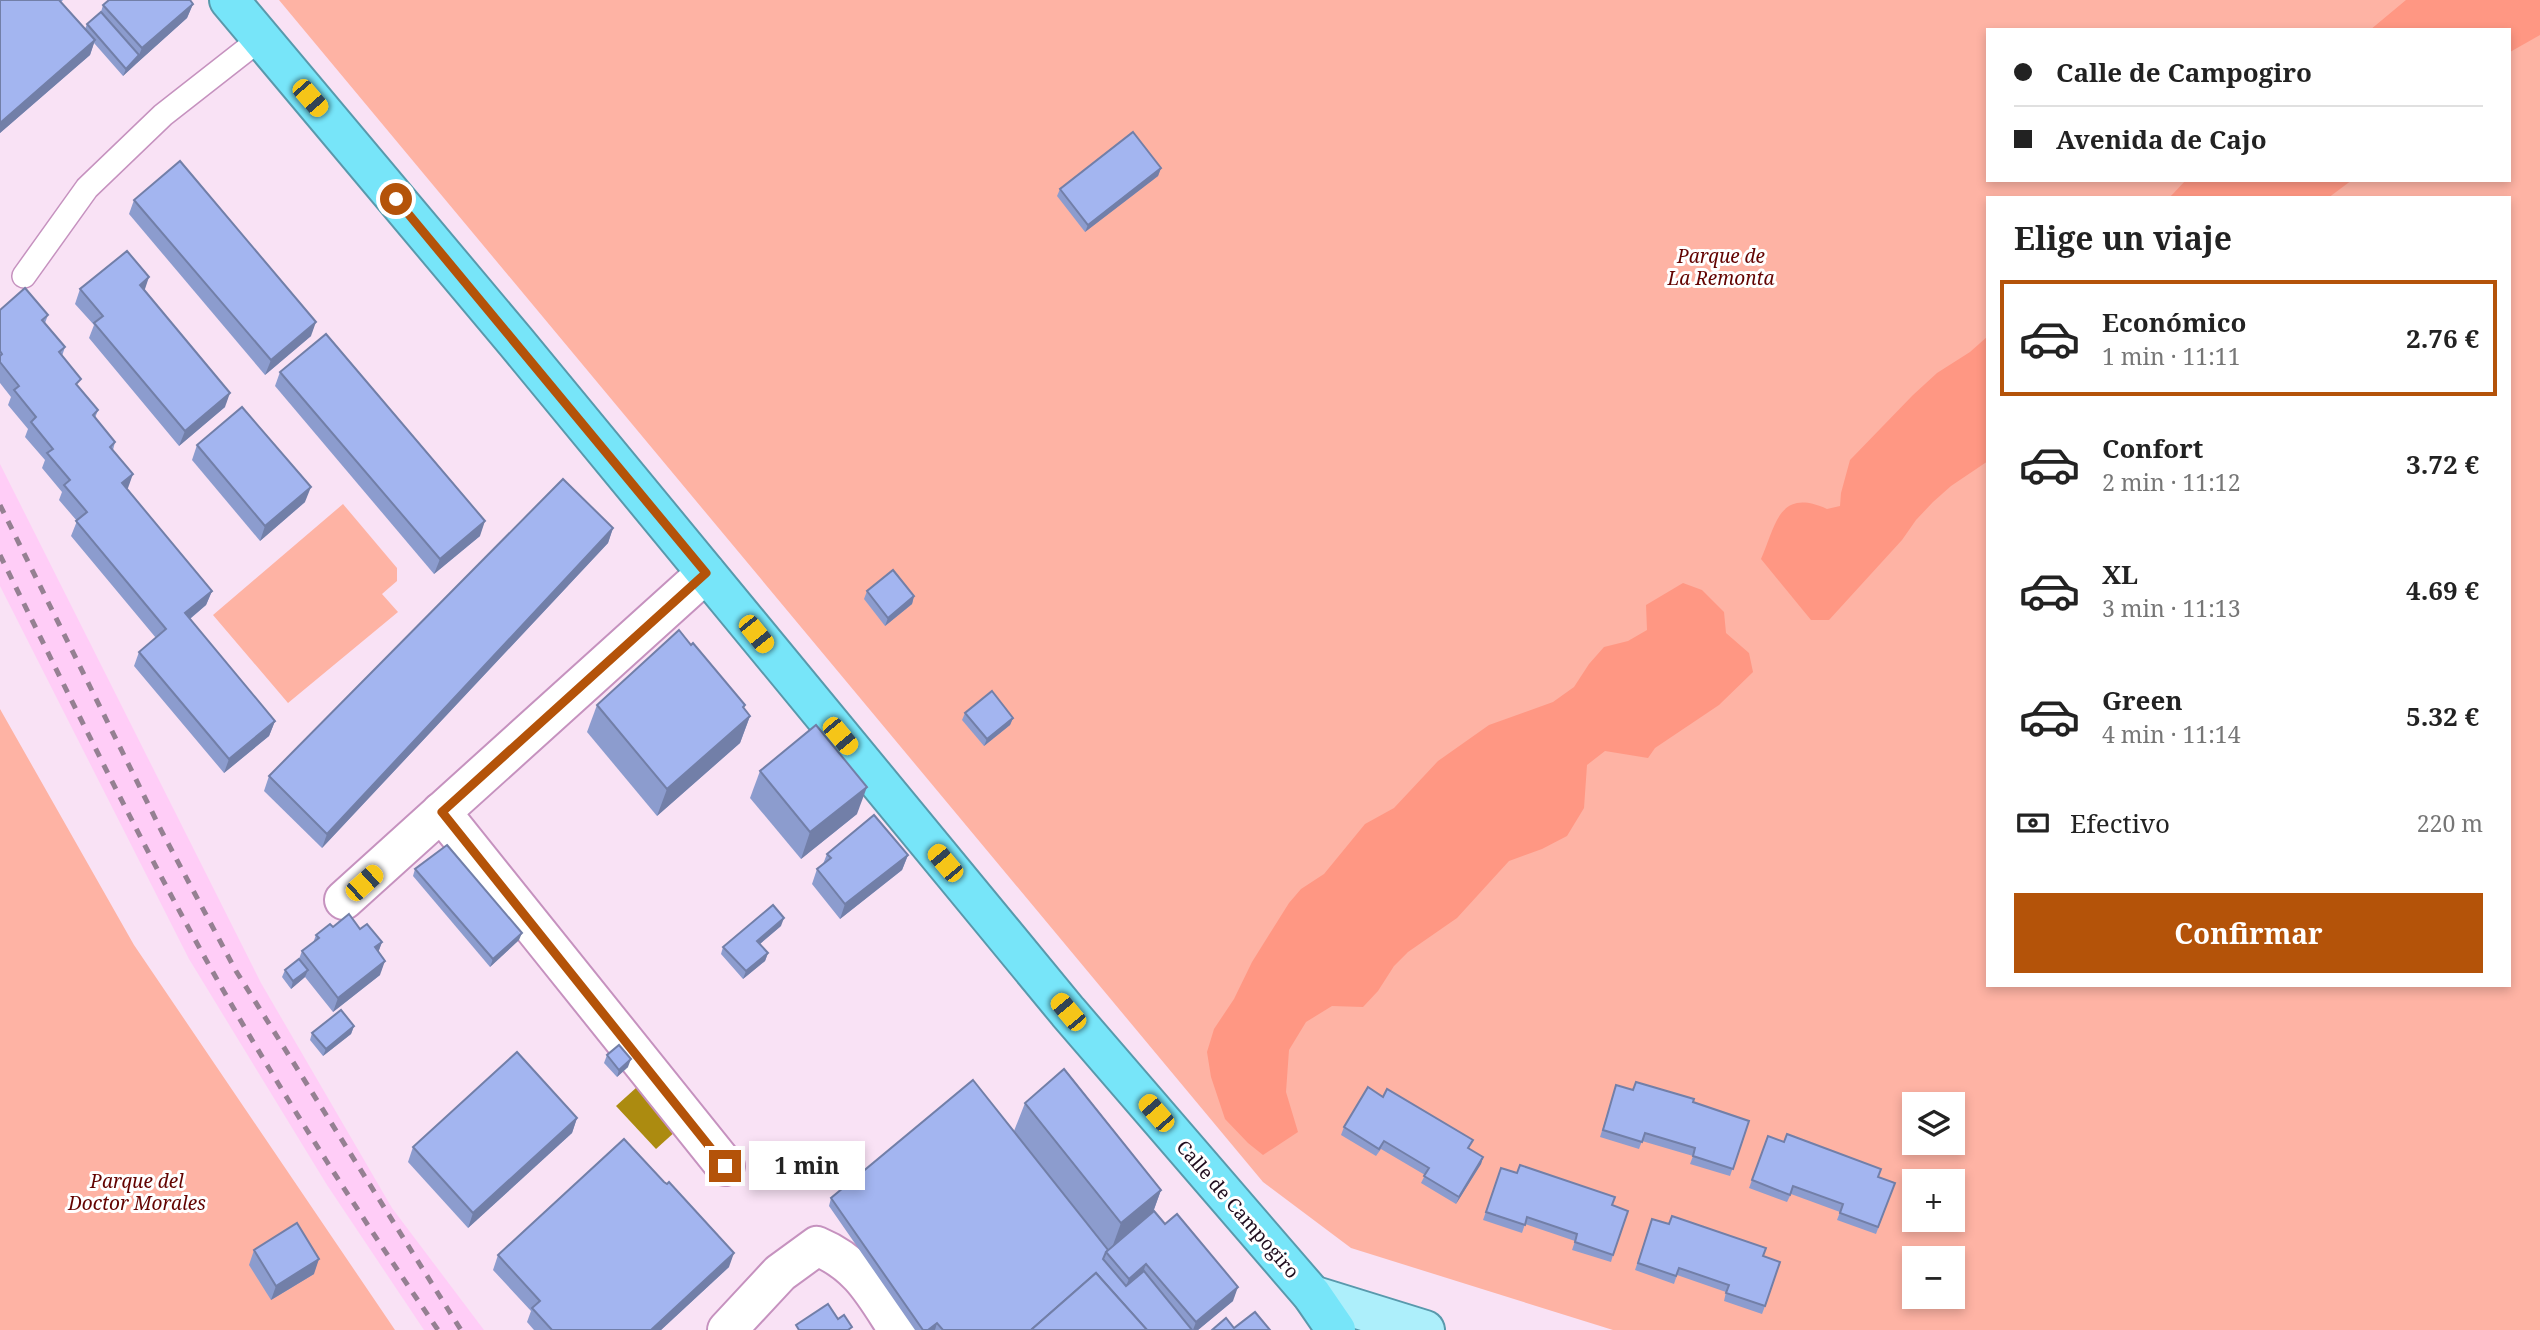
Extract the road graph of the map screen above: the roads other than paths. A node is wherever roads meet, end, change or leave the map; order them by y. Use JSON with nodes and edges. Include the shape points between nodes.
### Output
{"nodes":[{"id":1,"x":229,"y":0,"type":"edge"},
{"id":2,"x":260,"y":39,"type":"junction"},
{"id":3,"x":24,"y":276,"type":"dead end"},
{"id":4,"x":706,"y":573,"type":"junction"},
{"id":5,"x":442,"y":812,"type":"junction"},
{"id":6,"x":344,"y":900,"type":"dead end"},
{"id":7,"x":725,"y":1166,"type":"dead end"},
{"id":8,"x":1312,"y":1295,"type":"junction"},
{"id":9,"x":764,"y":1316,"type":"edge"},
{"id":10,"x":727,"y":1330,"type":"edge"},
{"id":11,"x":898,"y":1330,"type":"edge"},
{"id":12,"x":1336,"y":1330,"type":"edge"},
{"id":13,"x":1425,"y":1330,"type":"edge"}],
"edges":[{"from":1,"to":2,"type":"highway","name":"Calle de Campogiro"},
{"from":2,"to":3,"type":"lane","via":[[163,116],[87,188]]},
{"from":2,"to":4,"type":"highway","name":"Calle de Campogiro"},
{"from":4,"to":5,"type":"street"},
{"from":4,"to":8,"type":"highway","name":"Calle de Campogiro","via":[[1068,1012]]},
{"from":5,"to":6,"type":"street"},
{"from":5,"to":7,"type":"street"},
{"from":8,"to":12,"type":"highway"},
{"from":8,"to":13,"type":"main road","name":"Calle de Campogiro"},
{"from":9,"to":10,"type":"street"},
{"from":9,"to":11,"type":"street","via":[[780,1273],[817,1246],[860,1273]]}]}
